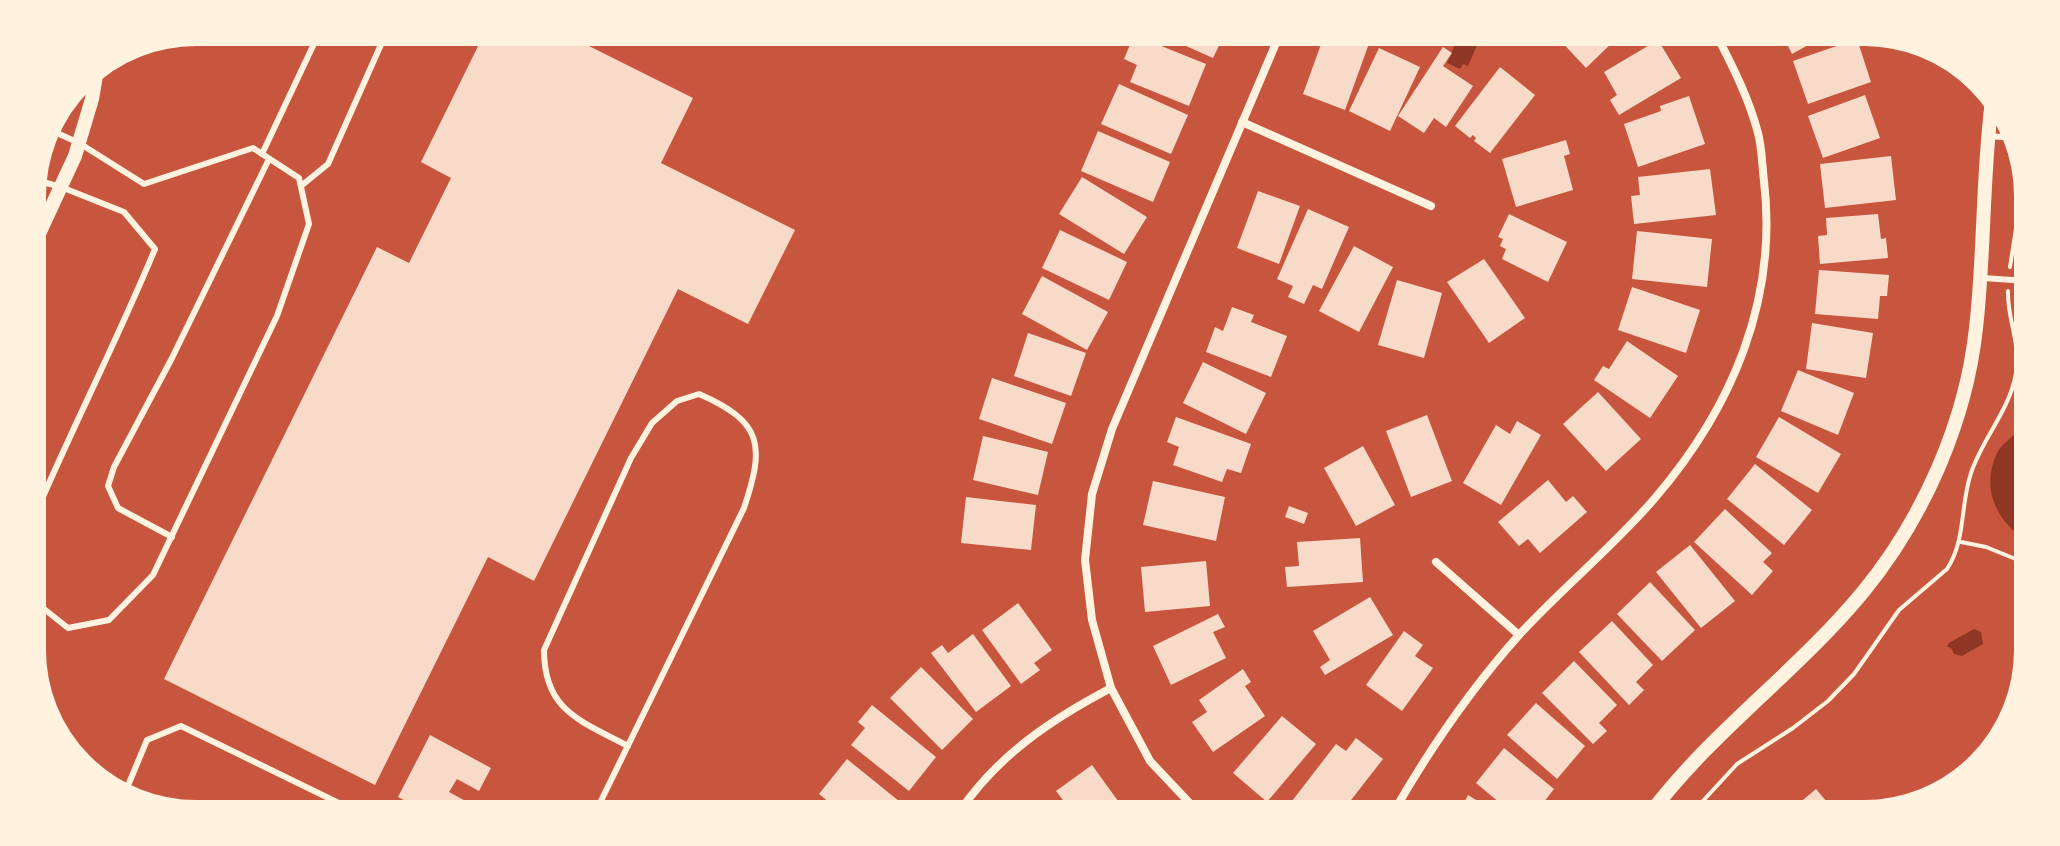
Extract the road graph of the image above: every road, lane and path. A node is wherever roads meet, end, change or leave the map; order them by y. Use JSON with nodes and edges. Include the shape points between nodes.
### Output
{"nodes":[{"id":1,"x":314,"y":44,"type":"edge"},
{"id":2,"x":381,"y":44,"type":"edge"},
{"id":3,"x":1276,"y":44,"type":"edge"},
{"id":4,"x":1721,"y":44,"type":"edge"},
{"id":5,"x":95,"y":83,"type":"edge"},
{"id":6,"x":1990,"y":111,"type":"edge"},
{"id":7,"x":1242,"y":122,"type":"junction"},
{"id":8,"x":58,"y":133,"type":"edge"},
{"id":9,"x":1987,"y":135,"type":"junction"},
{"id":10,"x":2003,"y":137,"type":"edge"},
{"id":11,"x":79,"y":143,"type":"junction"},
{"id":12,"x":262,"y":154,"type":"junction"},
{"id":13,"x":269,"y":159,"type":"junction"},
{"id":14,"x":45,"y":182,"type":"edge"},
{"id":15,"x":301,"y":186,"type":"junction"},
{"id":16,"x":61,"y":187,"type":"junction"},
{"id":17,"x":1431,"y":206,"type":"dead end"},
{"id":18,"x":44,"y":223,"type":"edge"},
{"id":19,"x":2016,"y":228,"type":"edge"},
{"id":20,"x":2010,"y":267,"type":"dead end"},
{"id":21,"x":1980,"y":277,"type":"junction"},
{"id":22,"x":2016,"y":280,"type":"edge"},
{"id":23,"x":2008,"y":293,"type":"dead end"},
{"id":24,"x":2016,"y":354,"type":"edge"},
{"id":25,"x":2016,"y":366,"type":"edge"},
{"id":26,"x":44,"y":494,"type":"edge"},
{"id":27,"x":172,"y":537,"type":"junction"},
{"id":28,"x":1961,"y":542,"type":"junction"},
{"id":29,"x":2016,"y":559,"type":"edge"},
{"id":30,"x":1436,"y":562,"type":"dead end"},
{"id":31,"x":44,"y":609,"type":"edge"},
{"id":32,"x":1519,"y":635,"type":"junction"},
{"id":33,"x":1111,"y":688,"type":"junction"},
{"id":34,"x":628,"y":746,"type":"junction"},
{"id":35,"x":128,"y":785,"type":"edge"},
{"id":36,"x":337,"y":802,"type":"edge"},
{"id":37,"x":600,"y":802,"type":"edge"},
{"id":38,"x":966,"y":802,"type":"edge"},
{"id":39,"x":1189,"y":802,"type":"edge"},
{"id":40,"x":1400,"y":802,"type":"edge"},
{"id":41,"x":1660,"y":802,"type":"edge"},
{"id":42,"x":1702,"y":802,"type":"edge"}],
"edges":[{"from":1,"to":12,"type":"lane"},
{"from":2,"to":15,"type":"lane","via":[[328,164]]},
{"from":3,"to":7,"type":"street"},
{"from":4,"to":32,"type":"street","via":[[1759,135],[1767,205],[1763,277],[1749,341],[1720,405],[1685,461]]},
{"from":5,"to":11,"type":"street"},
{"from":6,"to":9,"type":"street"},
{"from":7,"to":17,"type":"street"},
{"from":7,"to":33,"type":"street","via":[[1112,429],[1092,494],[1085,560],[1092,620]]},
{"from":8,"to":11,"type":"lane"},
{"from":9,"to":10,"type":"lane"},
{"from":9,"to":21,"type":"street"},
{"from":11,"to":12,"type":"lane","via":[[144,184],[253,148]]},
{"from":11,"to":16,"type":"street"},
{"from":12,"to":13,"type":"lane"},
{"from":13,"to":15,"type":"lane","via":[[299,178]]},
{"from":13,"to":27,"type":"lane","via":[[108,486],[118,508]]},
{"from":14,"to":16,"type":"lane"},
{"from":15,"to":27,"type":"lane","via":[[309,224],[277,316]]},
{"from":16,"to":18,"type":"street"},
{"from":16,"to":26,"type":"lane","via":[[124,212],[155,249]]},
{"from":19,"to":20,"type":"path"},
{"from":21,"to":22,"type":"lane"},
{"from":21,"to":41,"type":"street","via":[[1965,392],[1939,464],[1906,531],[1863,592],[1703,751]]},
{"from":23,"to":24,"type":"path"},
{"from":25,"to":28,"type":"path","via":[[2008,401],[1970,474]]},
{"from":27,"to":31,"type":"lane","via":[[153,575],[109,620],[68,628]]},
{"from":28,"to":29,"type":"path"},
{"from":28,"to":42,"type":"path","via":[[1947,569],[1908,601],[1828,701],[1737,764]]},
{"from":30,"to":32,"type":"street"},
{"from":32,"to":40,"type":"street","via":[[1449,722]]},
{"from":33,"to":38,"type":"street","via":[[1065,712],[1018,747]]},
{"from":33,"to":39,"type":"street","via":[[1150,761]]},
{"from":34,"to":34,"type":"lane","via":[[755,476],[757,446],[746,424],[729,407],[699,394],[677,401],[652,423],[544,650],[552,695],[573,717]]},
{"from":34,"to":37,"type":"lane"},
{"from":35,"to":36,"type":"lane","via":[[147,740],[181,726]]}]}
